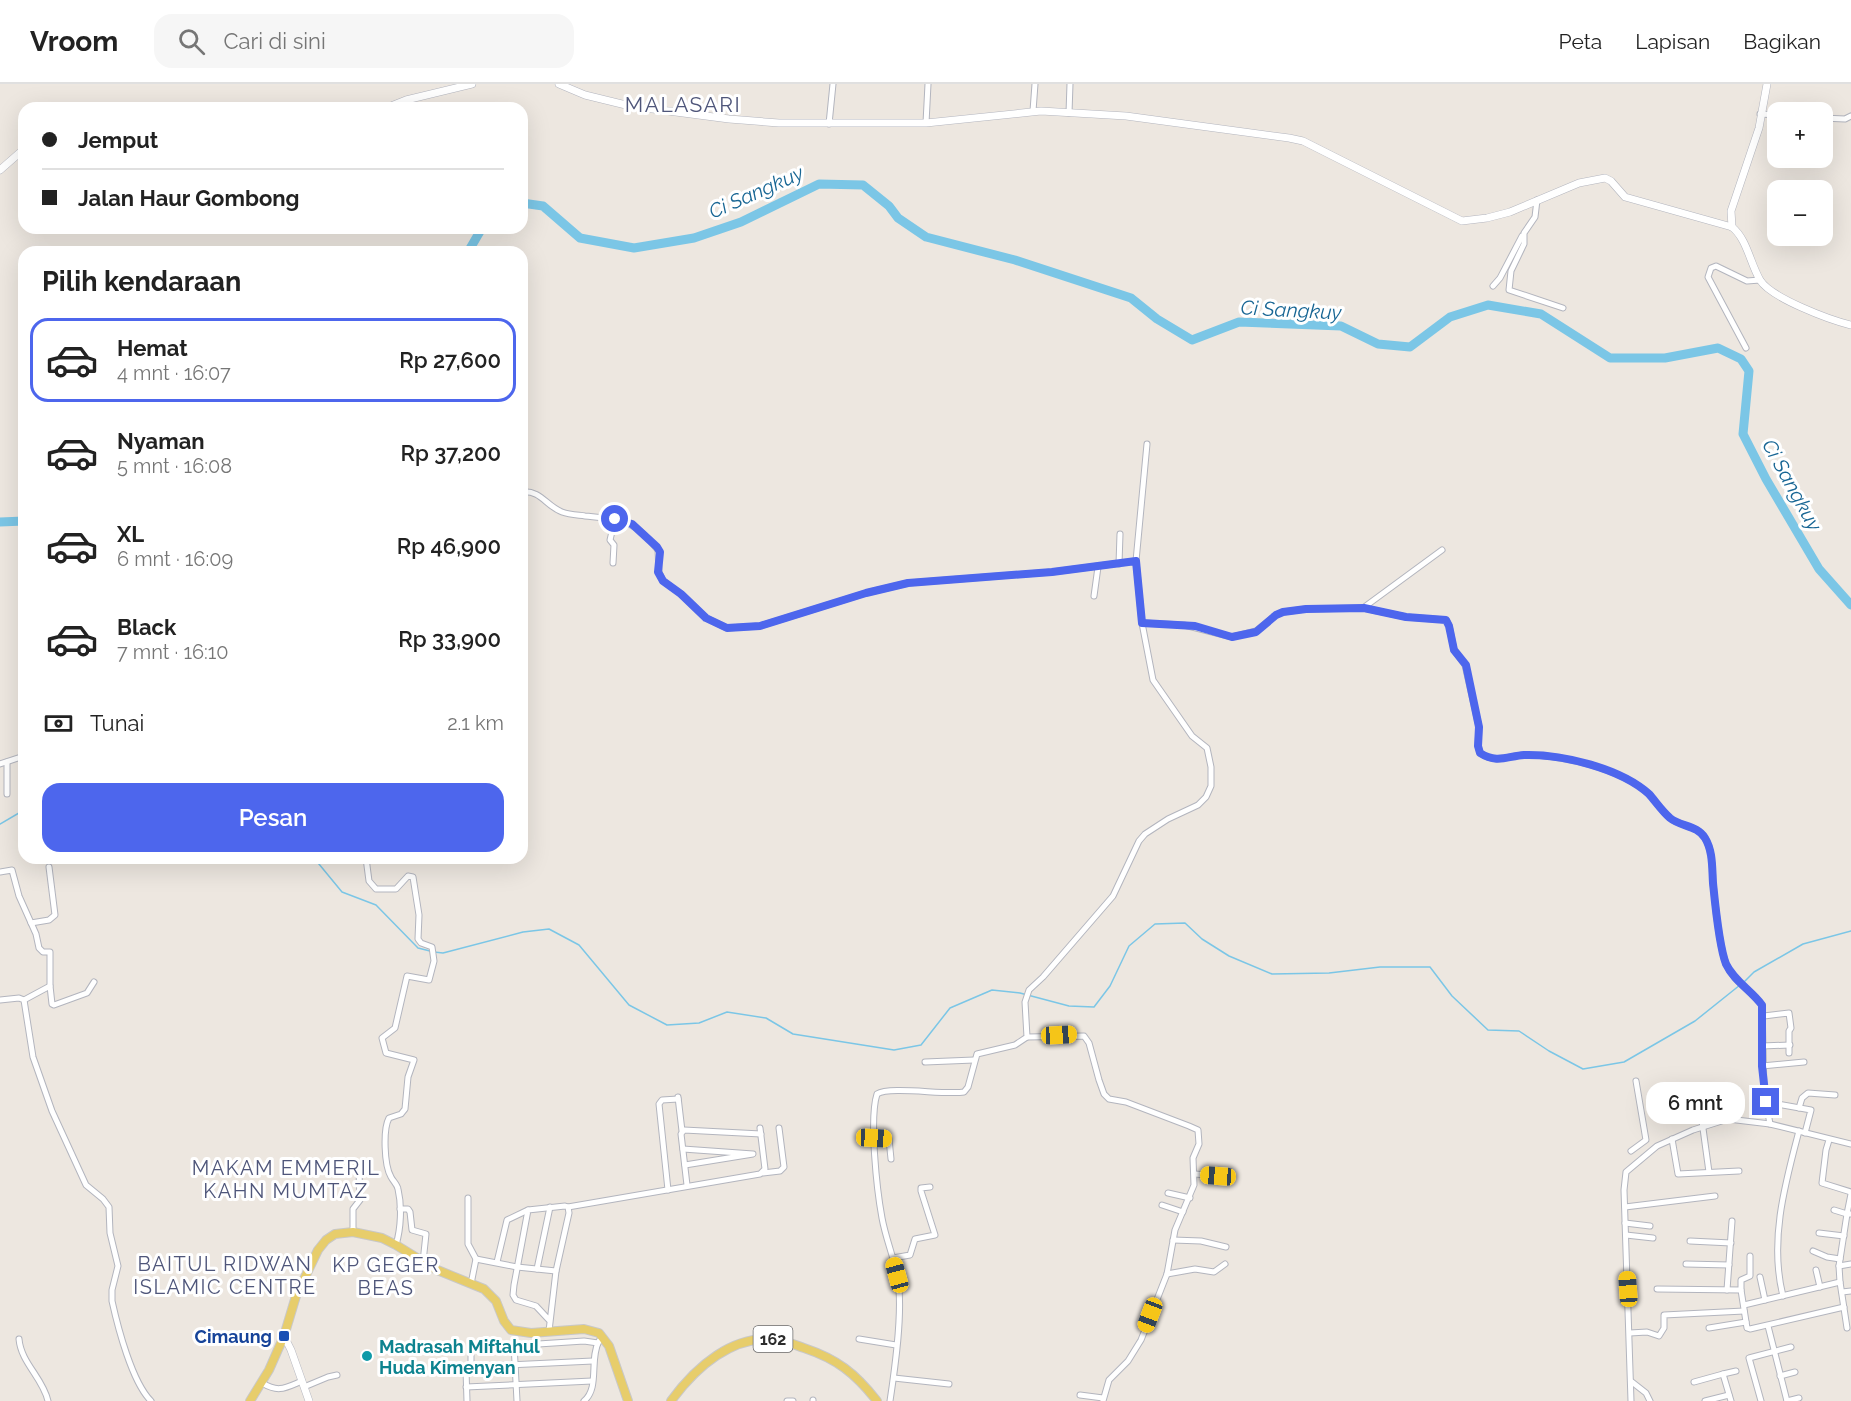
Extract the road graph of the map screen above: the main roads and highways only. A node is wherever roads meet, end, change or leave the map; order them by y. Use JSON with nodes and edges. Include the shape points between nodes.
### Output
{"nodes":[{"id":1,"x":250,"y":1401,"type":"edge"},
{"id":2,"x":628,"y":1401,"type":"edge"},
{"id":3,"x":671,"y":1401,"type":"edge"},
{"id":4,"x":877,"y":1401,"type":"edge"}],
"edges":[{"from":1,"to":2,"type":"main road","via":[[284,1336],[296,1296],[322,1244],[331,1236],[353,1232],[396,1245],[448,1275],[484,1289],[491,1294],[511,1330],[584,1329],[599,1333],[600,1340],[609,1346]]},
{"from":3,"to":4,"type":"main road","number":"162","via":[[708,1360],[743,1343],[768,1339],[825,1355],[861,1382]]}]}
